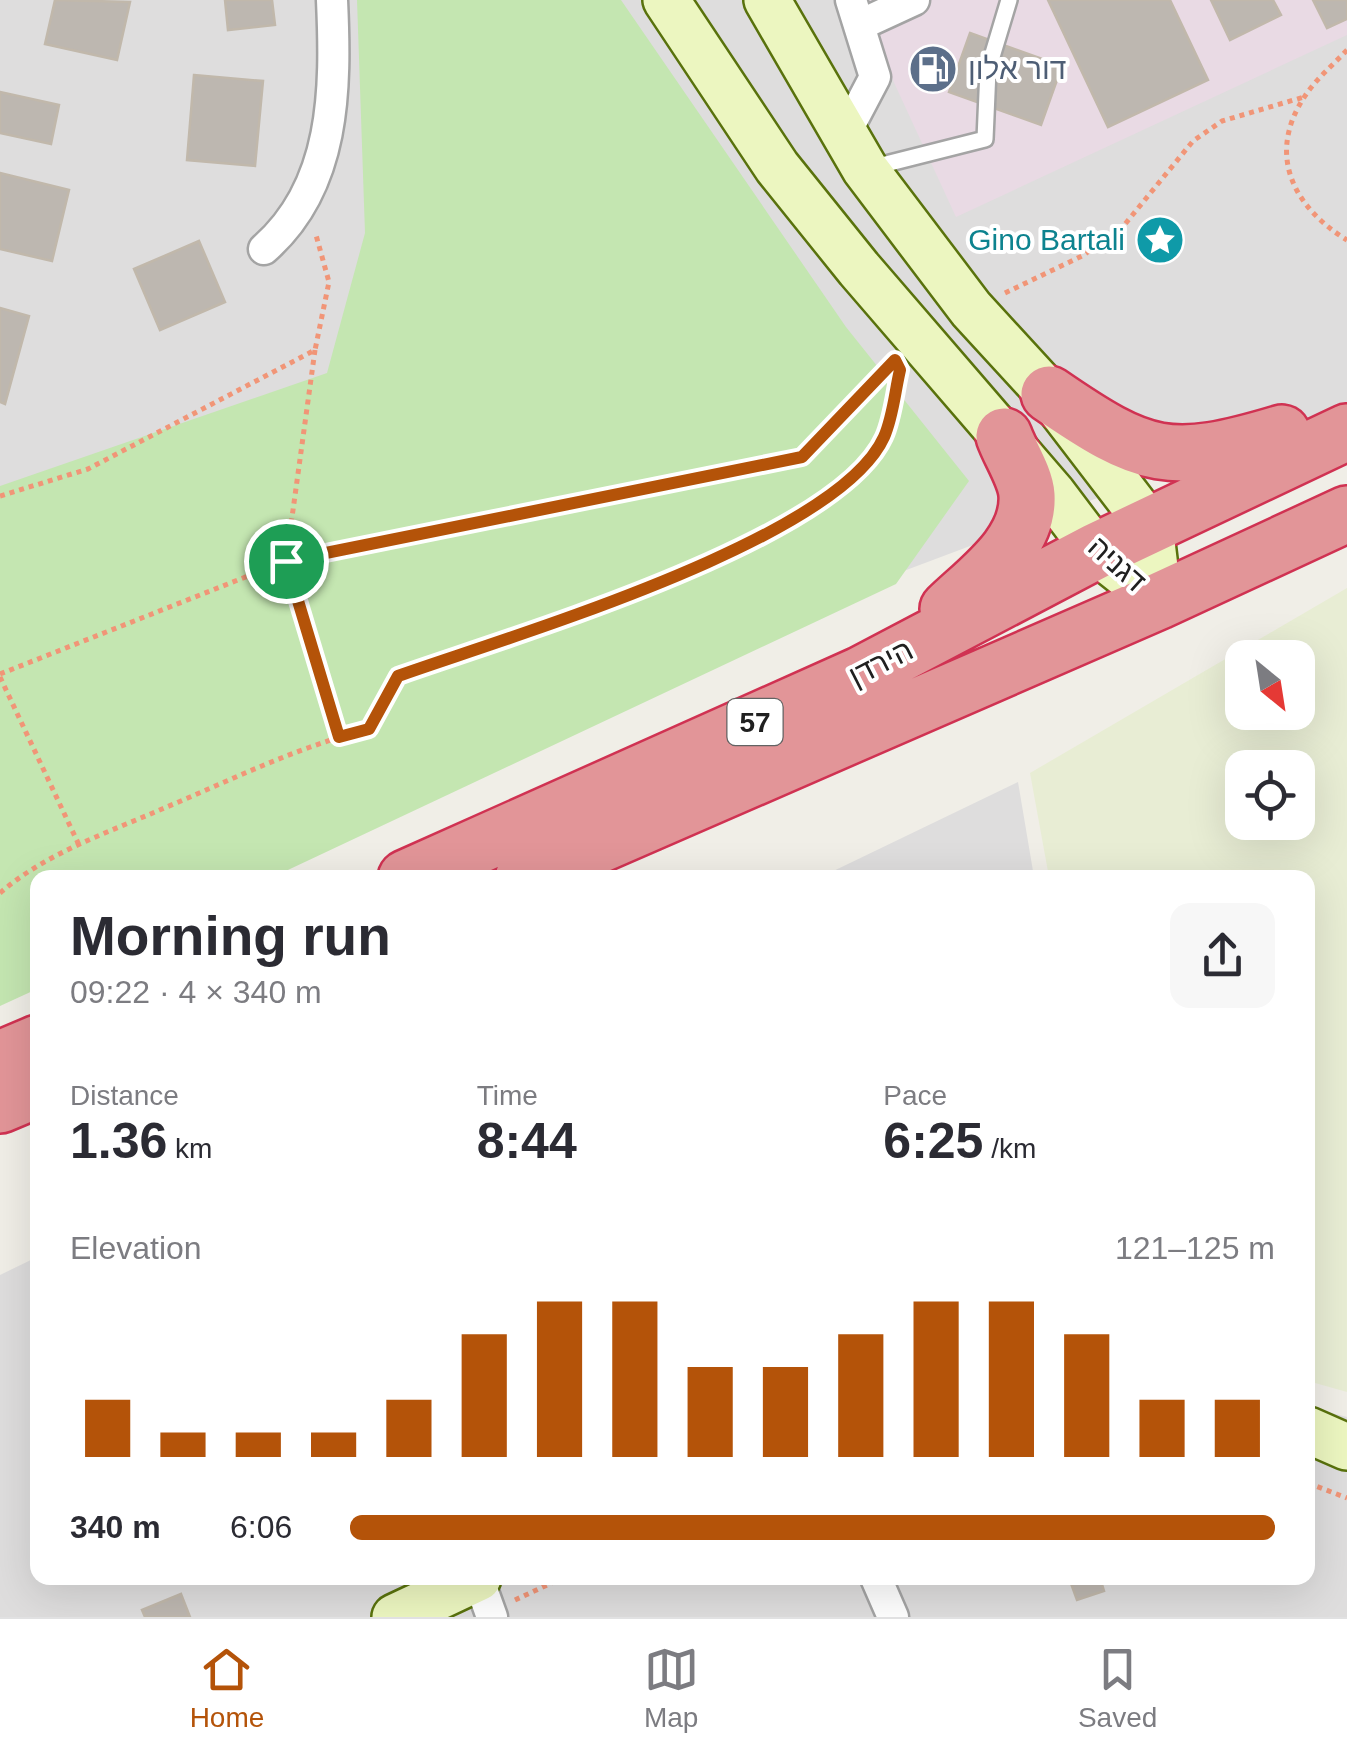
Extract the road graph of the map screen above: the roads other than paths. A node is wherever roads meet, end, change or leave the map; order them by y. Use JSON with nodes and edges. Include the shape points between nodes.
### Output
{"nodes":[{"id":1,"x":332,"y":0,"type":"edge"},
{"id":2,"x":666,"y":0,"type":"edge"},
{"id":3,"x":767,"y":0,"type":"edge"},
{"id":4,"x":914,"y":0,"type":"edge"},
{"id":5,"x":1009,"y":0,"type":"edge"},
{"id":6,"x":856,"y":12,"type":"edge"},
{"id":7,"x":855,"y":152,"type":"junction"},
{"id":8,"x":264,"y":248,"type":"dead end"},
{"id":9,"x":1049,"y":394,"type":"junction"},
{"id":10,"x":1347,"y":412,"type":"edge"},
{"id":11,"x":1347,"y":432,"type":"edge"},
{"id":12,"x":1004,"y":436,"type":"junction"},
{"id":13,"x":1347,"y":514,"type":"edge"},
{"id":14,"x":1150,"y":526,"type":"junction"},
{"id":15,"x":1096,"y":551,"type":"junction"},
{"id":16,"x":1159,"y":601,"type":"junction"},
{"id":17,"x":906,"y":650,"type":"junction"},
{"id":18,"x":424,"y":870,"type":"edge"},
{"id":19,"x":542,"y":870,"type":"edge"},
{"id":20,"x":30,"y":1047,"type":"edge"},
{"id":21,"x":0,"y":1060,"type":"edge"},
{"id":22,"x":30,"y":1093,"type":"edge"},
{"id":23,"x":0,"y":1106,"type":"edge"},
{"id":24,"x":1315,"y":1433,"type":"edge"},
{"id":25,"x":1347,"y":1447,"type":"edge"},
{"id":26,"x":879,"y":1585,"type":"edge"},
{"id":27,"x":484,"y":1596,"type":"edge"},
{"id":28,"x":396,"y":1617,"type":"edge"},
{"id":29,"x":893,"y":1617,"type":"edge"}],
"edges":[{"from":1,"to":8,"type":"street","via":[[336,80],[330,134],[292,225]]},
{"from":2,"to":12,"type":"main road","name":"דגניה","via":[[777,166]]},
{"from":3,"to":7,"type":"main road","name":"דגניה"},
{"from":4,"to":6,"type":"street"},
{"from":5,"to":7,"type":"lane","via":[[988,70],[986,139]]},
{"from":6,"to":7,"type":"street","via":[[875,77]]},
{"from":7,"to":9,"type":"main road","name":"דגניה","via":[[971,310]]},
{"from":9,"to":10,"type":"highway","via":[[1112,438],[1160,452],[1210,455]]},
{"from":9,"to":14,"type":"main road","name":"דגניה"},
{"from":11,"to":14,"type":"highway","name":"הירדן","number":"57"},
{"from":12,"to":15,"type":"main road","name":"דגניה"},
{"from":12,"to":17,"type":"highway","via":[[1027,494],[1020,527],[1007,552]]},
{"from":13,"to":16,"type":"highway","name":"הירדן","number":"57"},
{"from":14,"to":15,"type":"highway","name":"הירדן","number":"57"},
{"from":14,"to":16,"type":"main road","name":"דגניה"},
{"from":15,"to":16,"type":"main road","name":"דגניה"},
{"from":15,"to":17,"type":"highway","name":"הירדן","number":"57"},
{"from":16,"to":19,"type":"highway","name":"הירדן","number":"57"},
{"from":17,"to":18,"type":"highway","name":"הירדן","number":"57"},
{"from":20,"to":21,"type":"highway"},
{"from":22,"to":23,"type":"highway"},
{"from":24,"to":25,"type":"main road"},
{"from":26,"to":29,"type":"street"},
{"from":27,"to":28,"type":"main road"}]}
